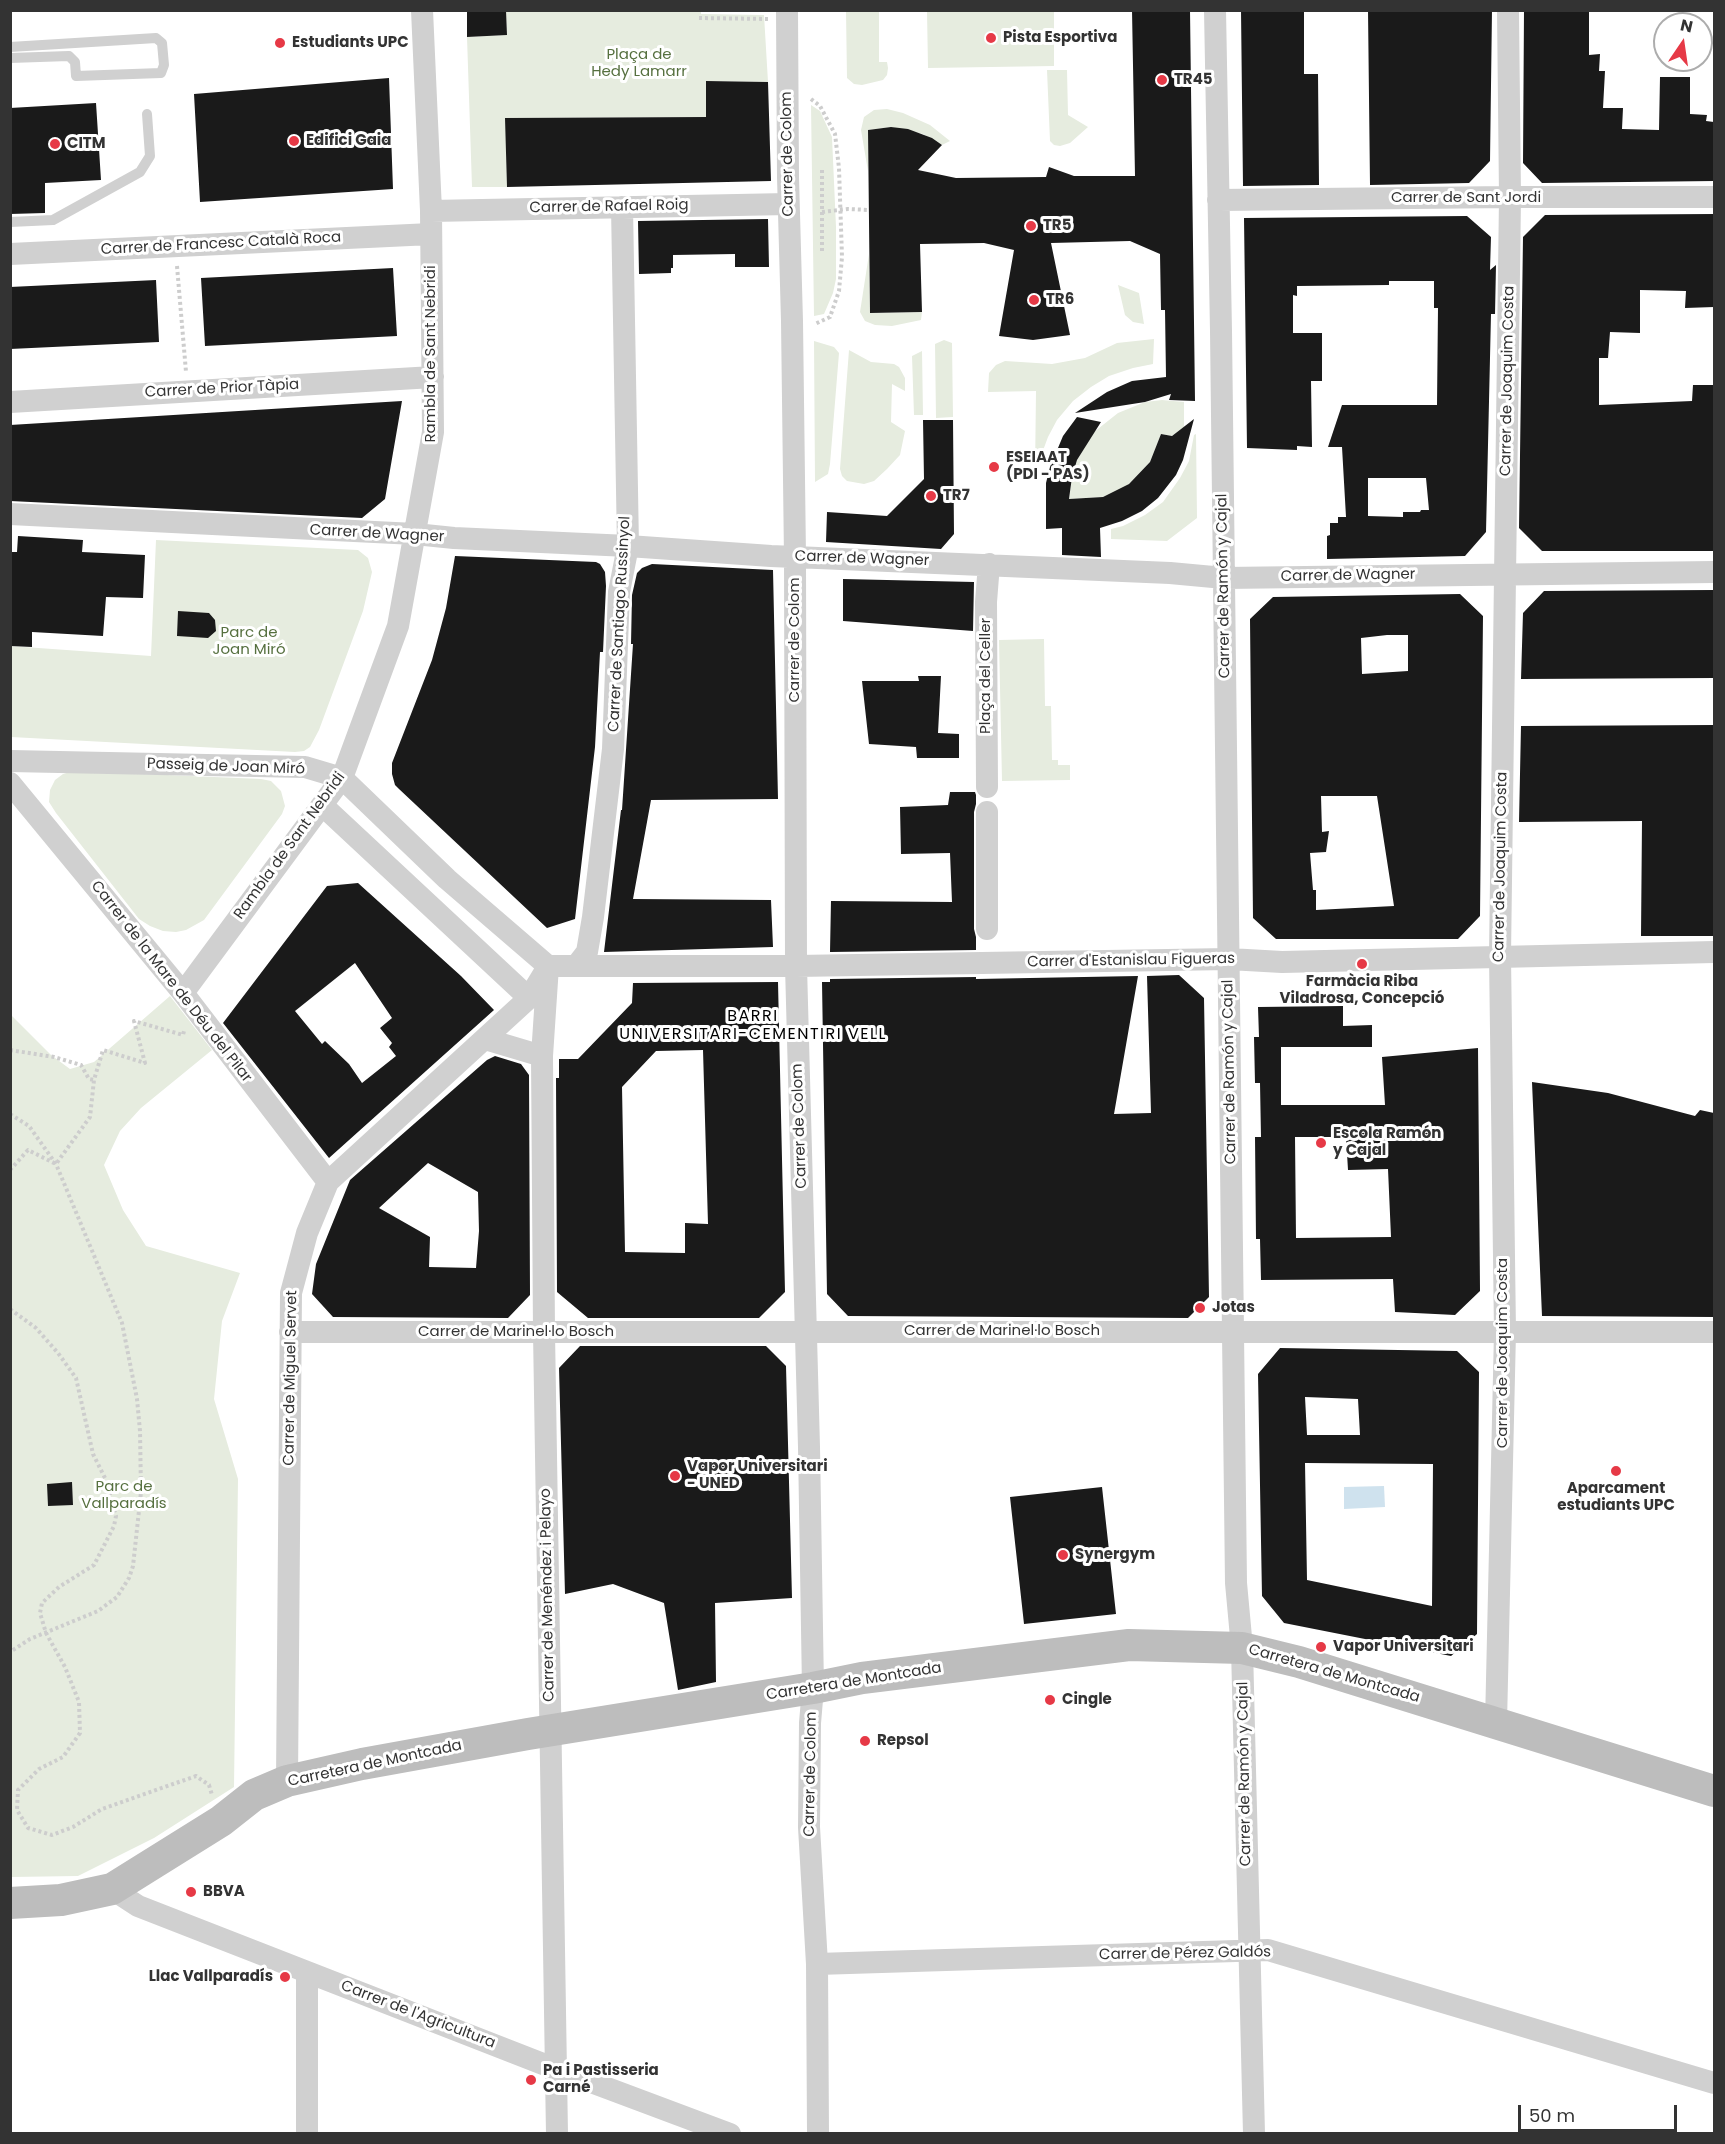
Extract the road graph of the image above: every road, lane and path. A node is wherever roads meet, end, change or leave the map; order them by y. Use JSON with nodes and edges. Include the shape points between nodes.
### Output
{"nodes":[{"id":1,"x":422,"y":10,"type":"edge"},
{"id":2,"x":1215,"y":10,"type":"edge"},
{"id":3,"x":1508,"y":10,"type":"edge"},
{"id":4,"x":787,"y":15,"type":"edge"},
{"id":5,"x":699,"y":18,"type":"dead end"},
{"id":6,"x":10,"y":47,"type":"edge"},
{"id":7,"x":10,"y":58,"type":"edge"},
{"id":8,"x":811,"y":99,"type":"dead end"},
{"id":9,"x":147,"y":114,"type":"dead end"},
{"id":10,"x":822,"y":170,"type":"dead end"},
{"id":11,"x":1510,"y":197,"type":"junction"},
{"id":12,"x":1714,"y":197,"type":"edge"},
{"id":13,"x":1218,"y":200,"type":"junction"},
{"id":14,"x":788,"y":204,"type":"junction"},
{"id":15,"x":622,"y":207,"type":"junction"},
{"id":16,"x":841,"y":210,"type":"junction"},
{"id":17,"x":869,"y":210,"type":"dead end"},
{"id":18,"x":431,"y":211,"type":"junction"},
{"id":19,"x":821,"y":212,"type":"junction"},
{"id":20,"x":10,"y":222,"type":"edge"},
{"id":21,"x":431,"y":234,"type":"junction"},
{"id":22,"x":176,"y":246,"type":"junction"},
{"id":23,"x":822,"y":251,"type":"dead end"},
{"id":24,"x":10,"y":254,"type":"edge"},
{"id":25,"x":814,"y":324,"type":"dead end"},
{"id":26,"x":186,"y":373,"type":"dead end"},
{"id":27,"x":434,"y":377,"type":"junction"},
{"id":28,"x":10,"y":402,"type":"edge"},
{"id":29,"x":10,"y":514,"type":"edge"},
{"id":30,"x":415,"y":534,"type":"junction"},
{"id":31,"x":628,"y":546,"type":"junction"},
{"id":32,"x":795,"y":557,"type":"junction"},
{"id":33,"x":989,"y":564,"type":"junction"},
{"id":34,"x":1714,"y":572,"type":"edge"},
{"id":35,"x":1505,"y":574,"type":"junction"},
{"id":36,"x":1224,"y":578,"type":"junction"},
{"id":37,"x":10,"y":761,"type":"edge"},
{"id":38,"x":342,"y":778,"type":"junction"},
{"id":39,"x":10,"y":783,"type":"edge"},
{"id":40,"x":987,"y":787,"type":"dead end"},
{"id":41,"x":321,"y":805,"type":"junction"},
{"id":42,"x":987,"y":812,"type":"dead end"},
{"id":43,"x":987,"y":945,"type":"junction"},
{"id":44,"x":1714,"y":952,"type":"edge"},
{"id":45,"x":1500,"y":956,"type":"junction"},
{"id":46,"x":1229,"y":959,"type":"junction"},
{"id":47,"x":577,"y":964,"type":"junction"},
{"id":48,"x":548,"y":966,"type":"junction"},
{"id":49,"x":796,"y":966,"type":"junction"},
{"id":50,"x":183,"y":993,"type":"junction"},
{"id":51,"x":529,"y":998,"type":"junction"},
{"id":52,"x":186,"y":1024,"type":"dead end"},
{"id":53,"x":485,"y":1039,"type":"junction"},
{"id":54,"x":10,"y":1050,"type":"edge"},
{"id":55,"x":542,"y":1056,"type":"junction"},
{"id":56,"x":94,"y":1080,"type":"junction"},
{"id":57,"x":10,"y":1114,"type":"edge"},
{"id":58,"x":56,"y":1164,"type":"junction"},
{"id":59,"x":10,"y":1170,"type":"edge"},
{"id":60,"x":328,"y":1182,"type":"junction"},
{"id":61,"x":10,"y":1309,"type":"edge"},
{"id":62,"x":806,"y":1331,"type":"junction"},
{"id":63,"x":1233,"y":1331,"type":"junction"},
{"id":64,"x":290,"y":1332,"type":"junction"},
{"id":65,"x":544,"y":1332,"type":"junction"},
{"id":66,"x":1505,"y":1332,"type":"junction"},
{"id":67,"x":1714,"y":1332,"type":"edge"},
{"id":68,"x":46,"y":1633,"type":"junction"},
{"id":69,"x":1242,"y":1648,"type":"junction"},
{"id":70,"x":10,"y":1652,"type":"edge"},
{"id":71,"x":813,"y":1688,"type":"junction"},
{"id":72,"x":1496,"y":1723,"type":"junction"},
{"id":73,"x":550,"y":1730,"type":"junction"},
{"id":74,"x":287,"y":1781,"type":"junction"},
{"id":75,"x":1714,"y":1791,"type":"edge"},
{"id":76,"x":221,"y":1821,"type":"junction"},
{"id":77,"x":112,"y":1889,"type":"junction"},
{"id":78,"x":10,"y":1903,"type":"edge"},
{"id":79,"x":1248,"y":1951,"type":"junction"},
{"id":80,"x":817,"y":1964,"type":"junction"},
{"id":81,"x":307,"y":1972,"type":"junction"},
{"id":82,"x":555,"y":2069,"type":"junction"},
{"id":83,"x":1714,"y":2083,"type":"edge"},
{"id":84,"x":307,"y":2133,"type":"edge"},
{"id":85,"x":557,"y":2133,"type":"edge"},
{"id":86,"x":730,"y":2133,"type":"edge"},
{"id":87,"x":818,"y":2133,"type":"edge"},
{"id":88,"x":1254,"y":2133,"type":"edge"}],
"edges":[{"from":1,"to":18,"type":"street","name":"Rambla de Sant Nebridi"},
{"from":2,"to":13,"type":"street","name":"Carrer de Ramón y Cajal"},
{"from":3,"to":11,"type":"street","name":"Carrer de Joaquim Costa"},
{"from":4,"to":5,"type":"path"},
{"from":4,"to":14,"type":"street","name":"Carrer de Colom"},
{"from":6,"to":7,"type":"lane","via":[[156,38],[162,44],[164,66],[161,73],[76,76],[75,62],[69,56]]},
{"from":8,"to":16,"type":"path","via":[[820,106],[835,134]]},
{"from":9,"to":20,"type":"lane","via":[[150,156],[140,172],[54,220]]},
{"from":10,"to":19,"type":"path"},
{"from":11,"to":12,"type":"street","name":"Carrer de Sant Jordi"},
{"from":11,"to":13,"type":"street","name":"Carrer de Sant Jordi"},
{"from":11,"to":35,"type":"street","name":"Carrer de Joaquim Costa"},
{"from":13,"to":36,"type":"street","name":"Carrer de Ramón y Cajal"},
{"from":14,"to":15,"type":"street","name":"Carrer de Rafael Roig"},
{"from":14,"to":32,"type":"street","name":"Carrer de Colom"},
{"from":15,"to":18,"type":"street","name":"Carrer de Rafael Roig"},
{"from":15,"to":31,"type":"street","name":"Carrer de Santiago Russinyol"},
{"from":16,"to":17,"type":"path"},
{"from":16,"to":19,"type":"path"},
{"from":16,"to":25,"type":"path","via":[[839,291],[830,317]]},
{"from":18,"to":21,"type":"street","name":"Rambla de Sant Nebridi"},
{"from":19,"to":23,"type":"path"},
{"from":21,"to":22,"type":"street","name":"Carrer de Francesc Català Roca"},
{"from":21,"to":27,"type":"street","name":"Rambla de Sant Nebridi"},
{"from":22,"to":24,"type":"street","name":"Carrer de Francesc Català Roca"},
{"from":22,"to":26,"type":"path"},
{"from":27,"to":28,"type":"street","name":"Carrer de Prior Tàpia"},
{"from":27,"to":30,"type":"street","name":"Rambla de Sant Nebridi","via":[[433,432]]},
{"from":29,"to":30,"type":"street","name":"Carrer de Wagner"},
{"from":30,"to":31,"type":"street","name":"Carrer de Wagner"},
{"from":30,"to":38,"type":"street","name":"Rambla de Sant Nebridi","via":[[398,626]]},
{"from":31,"to":32,"type":"street","name":"Carrer de Wagner"},
{"from":31,"to":47,"type":"street","name":"Carrer de Santiago Russinyol","via":[[619,592],[613,749],[593,917],[587,952]]},
{"from":32,"to":33,"type":"street","name":"Carrer de Wagner"},
{"from":32,"to":49,"type":"street","name":"Carrer de Colom"},
{"from":33,"to":36,"type":"street","name":"Carrer de Wagner"},
{"from":33,"to":40,"type":"street","name":"Plaça del Celler"},
{"from":34,"to":35,"type":"street","name":"Carrer de Wagner"},
{"from":35,"to":36,"type":"street","name":"Carrer de Wagner"},
{"from":35,"to":45,"type":"street","name":"Carrer de Joaquim Costa"},
{"from":36,"to":46,"type":"street","name":"Carrer de Ramón y Cajal"},
{"from":37,"to":38,"type":"street","name":"Passeig de Joan Miró","via":[[305,767]]},
{"from":38,"to":41,"type":"street","name":"Rambla de Sant Nebridi"},
{"from":38,"to":48,"type":"street","name":"Passeig de Joan Miró","via":[[447,879]]},
{"from":39,"to":50,"type":"street","name":"Carrer de la Mare de Déu del Pilar"},
{"from":41,"to":50,"type":"street","name":"Rambla de Sant Nebridi"},
{"from":41,"to":51,"type":"street"},
{"from":42,"to":43,"type":"street"},
{"from":43,"to":46,"type":"street","name":"Carrer d'Estanislau Figueras"},
{"from":43,"to":49,"type":"street","name":"Carrer d'Estanislau Figueras"},
{"from":44,"to":45,"type":"street","name":"Carrer d'Estanislau Figueras"},
{"from":45,"to":46,"type":"street","name":"Carrer d'Estanislau Figueras","via":[[1282,962]]},
{"from":45,"to":66,"type":"street","name":"Carrer de Joaquim Costa"},
{"from":46,"to":63,"type":"street","name":"Carrer de Ramón y Cajal"},
{"from":47,"to":48,"type":"street","name":"Carrer d'Estanislau Figueras"},
{"from":47,"to":49,"type":"street","name":"Carrer d'Estanislau Figueras"},
{"from":48,"to":51,"type":"street","name":"Carrer de Miguel Servet"},
{"from":48,"to":55,"type":"street","name":"Carrer de Menéndez i Pelayo"},
{"from":49,"to":62,"type":"street","name":"Carrer de Colom"},
{"from":50,"to":60,"type":"street","name":"Carrer de la Mare de Déu del Pilar"},
{"from":51,"to":53,"type":"street","name":"Carrer de Miguel Servet"},
{"from":52,"to":56,"type":"path","via":[[183,1035],[134,1021],[145,1063],[103,1050]]},
{"from":53,"to":55,"type":"street"},
{"from":53,"to":60,"type":"street","name":"Carrer de Miguel Servet"},
{"from":54,"to":56,"type":"path","via":[[81,1065],[88,1079]]},
{"from":55,"to":65,"type":"street","name":"Carrer de Menéndez i Pelayo"},
{"from":56,"to":58,"type":"path","via":[[90,1117]]},
{"from":57,"to":58,"type":"path","via":[[29,1126]]},
{"from":58,"to":59,"type":"path","via":[[28,1150]]},
{"from":58,"to":68,"type":"path","via":[[122,1323],[137,1399],[141,1492],[133,1566],[117,1597],[98,1611]]},
{"from":60,"to":64,"type":"street","name":"Carrer de Miguel Servet","via":[[307,1233],[291,1293]]},
{"from":61,"to":68,"type":"path","via":[[36,1328],[75,1378],[93,1454],[106,1480],[116,1516],[94,1565],[42,1603],[40,1613]]},
{"from":62,"to":63,"type":"street","name":"Carrer de Marinel·lo Bosch"},
{"from":62,"to":65,"type":"street","name":"Carrer de Marinel·lo Bosch"},
{"from":62,"to":71,"type":"street","name":"Carrer de Colom"},
{"from":63,"to":66,"type":"street","name":"Carrer de Marinel·lo Bosch"},
{"from":63,"to":69,"type":"street","name":"Carrer de Ramón y Cajal","via":[[1236,1583]]},
{"from":64,"to":65,"type":"street","name":"Carrer de Marinel·lo Bosch"},
{"from":64,"to":74,"type":"street","name":"Carrer de Miguel Servet"},
{"from":65,"to":73,"type":"street","name":"Carrer de Menéndez i Pelayo"},
{"from":66,"to":67,"type":"street","name":"Carrer de Marinel·lo Bosch"},
{"from":66,"to":72,"type":"street","name":"Carrer de Joaquim Costa"},
{"from":68,"to":70,"type":"path"},
{"from":68,"to":76,"type":"path","via":[[79,1702],[80,1733],[63,1757],[39,1769],[18,1790],[17,1810],[28,1828],[52,1835],[102,1809],[196,1776],[209,1785]]},
{"from":69,"to":71,"type":"street","name":"Carretera de Montcada","via":[[1129,1646],[862,1678]]},
{"from":69,"to":72,"type":"street","name":"Carretera de Montcada"},
{"from":69,"to":79,"type":"street","name":"Carrer de Ramón y Cajal"},
{"from":71,"to":73,"type":"street","name":"Carretera de Montcada"},
{"from":71,"to":80,"type":"street","name":"Carrer de Colom","via":[[809,1827]]},
{"from":72,"to":75,"type":"street","name":"Carretera de Montcada"},
{"from":73,"to":74,"type":"street","name":"Carretera de Montcada"},
{"from":73,"to":82,"type":"street","name":"Carrer de Menéndez i Pelayo"},
{"from":74,"to":76,"type":"street","name":"Carretera de Montcada","via":[[254,1795]]},
{"from":76,"to":77,"type":"street","name":"Carretera de Montcada"},
{"from":77,"to":78,"type":"street","name":"Carretera de Montcada","via":[[61,1900]]},
{"from":77,"to":81,"type":"street","name":"Carrer de l'Agricultura","via":[[130,1903]]},
{"from":79,"to":80,"type":"street","name":"Carrer de Pérez Galdós"},
{"from":79,"to":83,"type":"street","name":"Carrer de Pérez Galdós","via":[[1268,1950]]},
{"from":79,"to":88,"type":"street","name":"Carrer de Ramón y Cajal"},
{"from":80,"to":87,"type":"street","name":"Carrer de Colom"},
{"from":81,"to":82,"type":"street","name":"Carrer de l'Agricultura"},
{"from":81,"to":84,"type":"street"},
{"from":82,"to":85,"type":"street","name":"Carrer de Menéndez i Pelayo"},
{"from":82,"to":86,"type":"street","name":"Carrer de l'Agricultura"}]}
